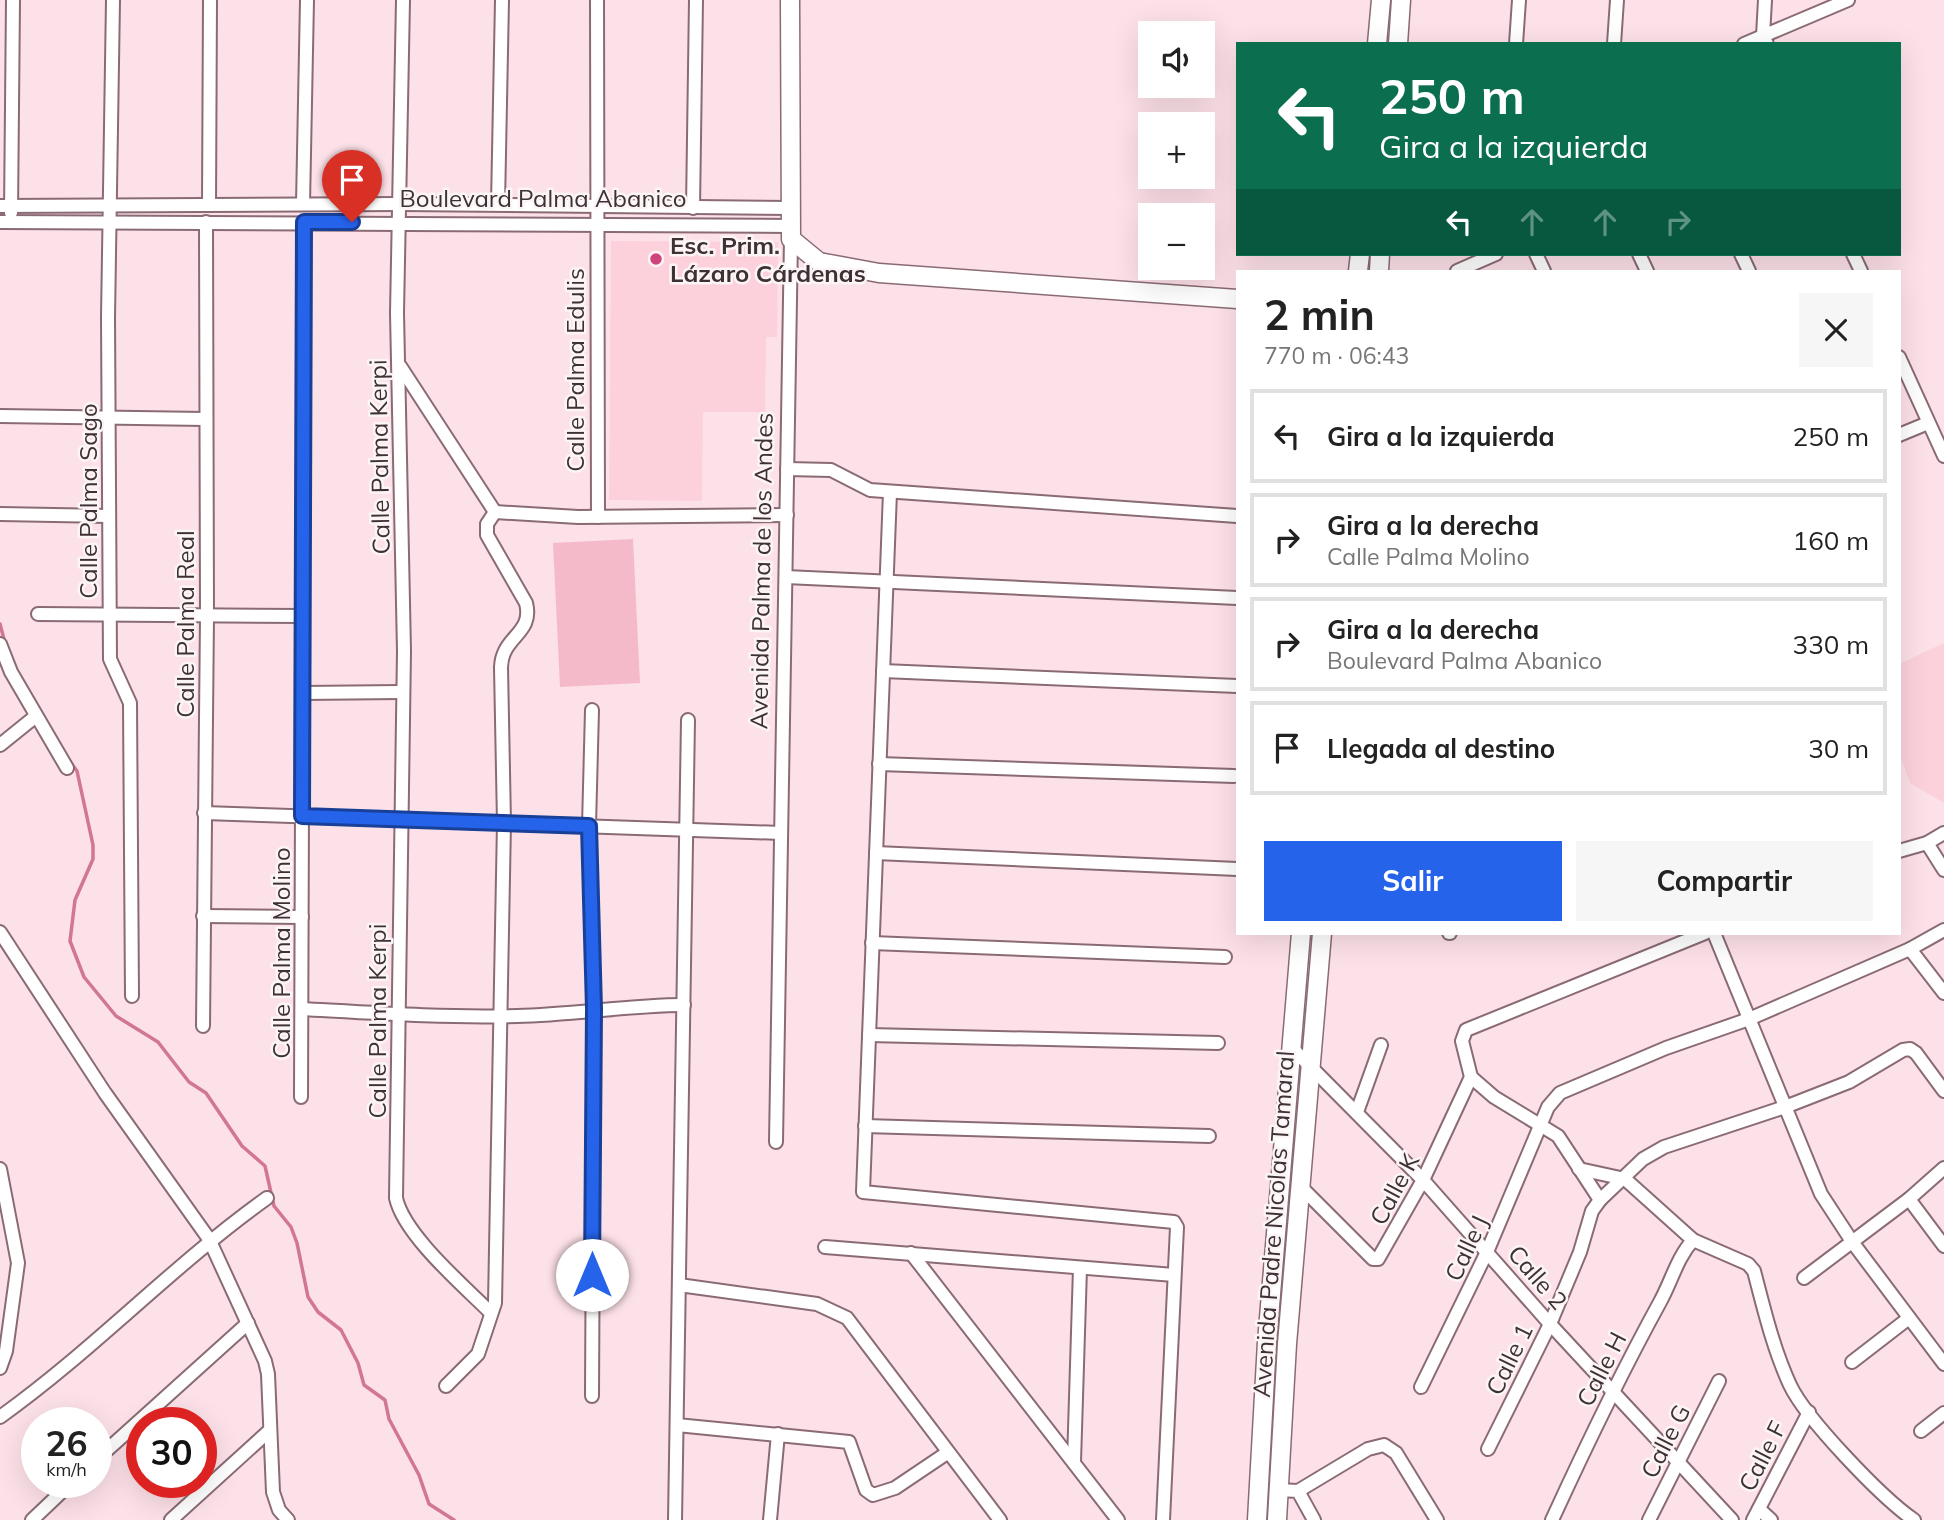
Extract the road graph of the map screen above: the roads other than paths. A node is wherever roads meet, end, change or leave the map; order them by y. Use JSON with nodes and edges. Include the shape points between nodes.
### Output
{"nodes":[{"id":1,"x":13,"y":0,"type":"edge"},
{"id":2,"x":113,"y":0,"type":"edge"},
{"id":3,"x":211,"y":0,"type":"edge"},
{"id":4,"x":307,"y":0,"type":"edge"},
{"id":5,"x":403,"y":0,"type":"edge"},
{"id":6,"x":502,"y":0,"type":"edge"},
{"id":7,"x":597,"y":0,"type":"edge"},
{"id":8,"x":696,"y":0,"type":"edge"},
{"id":9,"x":790,"y":0,"type":"edge"},
{"id":10,"x":1381,"y":0,"type":"edge"},
{"id":11,"x":1401,"y":0,"type":"edge"},
{"id":12,"x":1519,"y":0,"type":"edge"},
{"id":13,"x":1617,"y":0,"type":"edge"},
{"id":14,"x":1765,"y":0,"type":"edge"},
{"id":15,"x":1848,"y":0,"type":"edge"},
{"id":16,"x":1765,"y":40,"type":"edge"},
{"id":17,"x":1377,"y":42,"type":"edge"},
{"id":18,"x":1398,"y":42,"type":"edge"},
{"id":19,"x":1516,"y":42,"type":"edge"},
{"id":20,"x":1614,"y":42,"type":"edge"},
{"id":21,"x":303,"y":204,"type":"junction"},
{"id":22,"x":401,"y":204,"type":"junction"},
{"id":23,"x":498,"y":204,"type":"junction"},
{"id":24,"x":209,"y":205,"type":"junction"},
{"id":25,"x":5,"y":206,"type":"edge"},
{"id":26,"x":110,"y":206,"type":"junction"},
{"id":27,"x":596,"y":207,"type":"junction"},
{"id":28,"x":693,"y":208,"type":"junction"},
{"id":29,"x":6,"y":222,"type":"edge"},
{"id":30,"x":206,"y":222,"type":"junction"},
{"id":31,"x":304,"y":222,"type":"junction"},
{"id":32,"x":401,"y":222,"type":"junction"},
{"id":33,"x":109,"y":223,"type":"junction"},
{"id":34,"x":595,"y":223,"type":"junction"},
{"id":35,"x":791,"y":224,"type":"junction"},
{"id":36,"x":1491,"y":256,"type":"edge"},
{"id":37,"x":1459,"y":270,"type":"edge"},
{"id":38,"x":1236,"y":299,"type":"edge"},
{"id":39,"x":1901,"y":361,"type":"edge"},
{"id":40,"x":398,"y":364,"type":"junction"},
{"id":41,"x":0,"y":416,"type":"edge"},
{"id":42,"x":108,"y":418,"type":"junction"},
{"id":43,"x":205,"y":419,"type":"junction"},
{"id":44,"x":1928,"y":423,"type":"junction"},
{"id":45,"x":1901,"y":434,"type":"edge"},
{"id":46,"x":1944,"y":456,"type":"edge"},
{"id":47,"x":787,"y":470,"type":"junction"},
{"id":48,"x":890,"y":492,"type":"junction"},
{"id":49,"x":495,"y":512,"type":"junction"},
{"id":50,"x":0,"y":514,"type":"edge"},
{"id":51,"x":787,"y":515,"type":"junction"},
{"id":52,"x":108,"y":516,"type":"junction"},
{"id":53,"x":1236,"y":516,"type":"edge"},
{"id":54,"x":598,"y":517,"type":"junction"},
{"id":55,"x":786,"y":577,"type":"junction"},
{"id":56,"x":886,"y":583,"type":"junction"},
{"id":57,"x":1236,"y":598,"type":"edge"},
{"id":58,"x":38,"y":614,"type":"dead end"},
{"id":59,"x":109,"y":615,"type":"junction"},
{"id":60,"x":207,"y":616,"type":"junction"},
{"id":61,"x":303,"y":616,"type":"junction"},
{"id":62,"x":0,"y":645,"type":"edge"},
{"id":63,"x":883,"y":671,"type":"junction"},
{"id":64,"x":1236,"y":686,"type":"edge"},
{"id":65,"x":401,"y":692,"type":"junction"},
{"id":66,"x":302,"y":693,"type":"junction"},
{"id":67,"x":592,"y":710,"type":"dead end"},
{"id":68,"x":36,"y":716,"type":"junction"},
{"id":69,"x":688,"y":720,"type":"dead end"},
{"id":70,"x":0,"y":745,"type":"edge"},
{"id":71,"x":879,"y":764,"type":"junction"},
{"id":72,"x":67,"y":768,"type":"dead end"},
{"id":73,"x":1234,"y":776,"type":"dead end"},
{"id":74,"x":204,"y":813,"type":"junction"},
{"id":75,"x":302,"y":816,"type":"junction"},
{"id":76,"x":400,"y":820,"type":"junction"},
{"id":77,"x":504,"y":823,"type":"junction"},
{"id":78,"x":589,"y":826,"type":"junction"},
{"id":79,"x":687,"y":830,"type":"junction"},
{"id":80,"x":781,"y":833,"type":"junction"},
{"id":81,"x":1944,"y":833,"type":"edge"},
{"id":82,"x":1927,"y":843,"type":"junction"},
{"id":83,"x":1901,"y":850,"type":"edge"},
{"id":84,"x":876,"y":853,"type":"junction"},
{"id":85,"x":1236,"y":869,"type":"edge"},
{"id":86,"x":1944,"y":870,"type":"edge"},
{"id":87,"x":204,"y":916,"type":"junction"},
{"id":88,"x":302,"y":917,"type":"junction"},
{"id":89,"x":1944,"y":930,"type":"edge"},
{"id":90,"x":0,"y":932,"type":"edge"},
{"id":91,"x":1301,"y":935,"type":"edge"},
{"id":92,"x":1322,"y":935,"type":"edge"},
{"id":93,"x":1700,"y":935,"type":"edge"},
{"id":94,"x":1715,"y":935,"type":"edge"},
{"id":95,"x":872,"y":943,"type":"junction"},
{"id":96,"x":1910,"y":949,"type":"junction"},
{"id":97,"x":1225,"y":957,"type":"dead end"},
{"id":98,"x":1944,"y":993,"type":"edge"},
{"id":99,"x":132,"y":996,"type":"dead end"},
{"id":100,"x":684,"y":1005,"type":"junction"},
{"id":101,"x":302,"y":1009,"type":"junction"},
{"id":102,"x":594,"y":1009,"type":"junction"},
{"id":103,"x":399,"y":1014,"type":"junction"},
{"id":104,"x":500,"y":1016,"type":"junction"},
{"id":105,"x":1749,"y":1019,"type":"junction"},
{"id":106,"x":203,"y":1026,"type":"dead end"},
{"id":107,"x":869,"y":1035,"type":"junction"},
{"id":108,"x":1218,"y":1043,"type":"dead end"},
{"id":109,"x":1381,"y":1045,"type":"dead end"},
{"id":110,"x":1290,"y":1046,"type":"junction"},
{"id":111,"x":1310,"y":1064,"type":"junction"},
{"id":112,"x":1471,"y":1077,"type":"junction"},
{"id":113,"x":1944,"y":1091,"type":"edge"},
{"id":114,"x":302,"y":1097,"type":"dead end"},
{"id":115,"x":1785,"y":1107,"type":"junction"},
{"id":116,"x":1357,"y":1112,"type":"junction"},
{"id":117,"x":1542,"y":1124,"type":"junction"},
{"id":118,"x":865,"y":1126,"type":"junction"},
{"id":119,"x":1209,"y":1136,"type":"dead end"},
{"id":120,"x":776,"y":1142,"type":"dead end"},
{"id":121,"x":1944,"y":1168,"type":"edge"},
{"id":122,"x":0,"y":1169,"type":"edge"},
{"id":123,"x":1579,"y":1169,"type":"junction"},
{"id":124,"x":1625,"y":1179,"type":"junction"},
{"id":125,"x":1423,"y":1180,"type":"junction"},
{"id":126,"x":1300,"y":1185,"type":"junction"},
{"id":127,"x":267,"y":1198,"type":"dead end"},
{"id":128,"x":1909,"y":1199,"type":"junction"},
{"id":129,"x":1600,"y":1200,"type":"junction"},
{"id":130,"x":5,"y":1230,"type":"edge"},
{"id":131,"x":209,"y":1239,"type":"junction"},
{"id":132,"x":1693,"y":1240,"type":"junction"},
{"id":133,"x":1853,"y":1243,"type":"junction"},
{"id":134,"x":1944,"y":1246,"type":"edge"},
{"id":135,"x":825,"y":1247,"type":"dead end"},
{"id":136,"x":1488,"y":1252,"type":"junction"},
{"id":137,"x":911,"y":1253,"type":"junction"},
{"id":138,"x":1080,"y":1268,"type":"junction"},
{"id":139,"x":1174,"y":1275,"type":"junction"},
{"id":140,"x":1804,"y":1278,"type":"dead end"},
{"id":141,"x":679,"y":1285,"type":"junction"},
{"id":142,"x":491,"y":1313,"type":"junction"},
{"id":143,"x":1909,"y":1318,"type":"junction"},
{"id":144,"x":248,"y":1323,"type":"junction"},
{"id":145,"x":1550,"y":1324,"type":"junction"},
{"id":146,"x":1852,"y":1362,"type":"dead end"},
{"id":147,"x":1944,"y":1364,"type":"edge"},
{"id":148,"x":0,"y":1368,"type":"edge"},
{"id":149,"x":1719,"y":1381,"type":"dead end"},
{"id":150,"x":446,"y":1386,"type":"dead end"},
{"id":151,"x":1421,"y":1387,"type":"dead end"},
{"id":152,"x":1611,"y":1391,"type":"junction"},
{"id":153,"x":592,"y":1396,"type":"dead end"},
{"id":154,"x":1809,"y":1412,"type":"junction"},
{"id":155,"x":1944,"y":1413,"type":"edge"},
{"id":156,"x":0,"y":1417,"type":"edge"},
{"id":157,"x":677,"y":1425,"type":"junction"},
{"id":158,"x":269,"y":1431,"type":"junction"},
{"id":159,"x":1921,"y":1432,"type":"dead end"},
{"id":160,"x":778,"y":1434,"type":"junction"},
{"id":161,"x":112,"y":1446,"type":"edge"},
{"id":162,"x":1488,"y":1449,"type":"dead end"},
{"id":163,"x":947,"y":1453,"type":"junction"},
{"id":164,"x":1074,"y":1462,"type":"junction"},
{"id":165,"x":1677,"y":1463,"type":"junction"},
{"id":166,"x":1279,"y":1490,"type":"junction"},
{"id":167,"x":1298,"y":1491,"type":"junction"},
{"id":168,"x":55,"y":1498,"type":"edge"},
{"id":169,"x":1756,"y":1515,"type":"edge"},
{"id":170,"x":32,"y":1520,"type":"edge"},
{"id":171,"x":171,"y":1520,"type":"edge"},
{"id":172,"x":288,"y":1520,"type":"edge"},
{"id":173,"x":675,"y":1520,"type":"edge"},
{"id":174,"x":770,"y":1520,"type":"edge"},
{"id":175,"x":1000,"y":1520,"type":"edge"},
{"id":176,"x":1118,"y":1520,"type":"edge"},
{"id":177,"x":1163,"y":1520,"type":"edge"},
{"id":178,"x":1257,"y":1520,"type":"edge"},
{"id":179,"x":1277,"y":1520,"type":"edge"},
{"id":180,"x":1314,"y":1520,"type":"edge"},
{"id":181,"x":1437,"y":1520,"type":"edge"},
{"id":182,"x":1552,"y":1520,"type":"edge"},
{"id":183,"x":1649,"y":1520,"type":"edge"},
{"id":184,"x":1731,"y":1520,"type":"edge"},
{"id":185,"x":1771,"y":1520,"type":"edge"},
{"id":186,"x":1914,"y":1520,"type":"edge"}],
"edges":[{"from":1,"to":25,"type":"street"},
{"from":2,"to":26,"type":"street","name":"Calle Palma Sago"},
{"from":3,"to":24,"type":"street"},
{"from":4,"to":21,"type":"street"},
{"from":5,"to":22,"type":"street"},
{"from":6,"to":23,"type":"street"},
{"from":7,"to":27,"type":"street"},
{"from":8,"to":28,"type":"street"},
{"from":9,"to":35,"type":"street","name":"Avenida Palma de los Andes"},
{"from":10,"to":17,"type":"street"},
{"from":11,"to":18,"type":"street"},
{"from":12,"to":19,"type":"street"},
{"from":13,"to":20,"type":"street"},
{"from":14,"to":16,"type":"street"},
{"from":15,"to":16,"type":"street"},
{"from":21,"to":22,"type":"street","name":"Boulevard Palma Abanico"},
{"from":21,"to":24,"type":"street","name":"Boulevard Palma Abanico"},
{"from":22,"to":23,"type":"street","name":"Boulevard Palma Abanico"},
{"from":22,"to":32,"type":"street","name":"Calle Palma Kerpi"},
{"from":23,"to":27,"type":"street","name":"Boulevard Palma Abanico"},
{"from":24,"to":26,"type":"street","name":"Boulevard Palma Abanico"},
{"from":25,"to":26,"type":"street","name":"Boulevard Palma Abanico"},
{"from":25,"to":29,"type":"street"},
{"from":26,"to":33,"type":"street","name":"Calle Palma Sago"},
{"from":27,"to":28,"type":"street","name":"Boulevard Palma Abanico"},
{"from":27,"to":34,"type":"street","name":"Calle Palma Edulis"},
{"from":28,"to":35,"type":"street","name":"Boulevard Palma Abanico"},
{"from":29,"to":33,"type":"street","name":"Boulevard Palma Abanico"},
{"from":30,"to":31,"type":"street","name":"Boulevard Palma Abanico"},
{"from":30,"to":33,"type":"street","name":"Boulevard Palma Abanico"},
{"from":30,"to":43,"type":"street","name":"Calle Palma Real"},
{"from":31,"to":32,"type":"street","name":"Boulevard Palma Abanico"},
{"from":31,"to":61,"type":"street","name":"Calle Palma Molino"},
{"from":32,"to":34,"type":"street","name":"Boulevard Palma Abanico"},
{"from":32,"to":40,"type":"street","name":"Calle Palma Kerpi"},
{"from":33,"to":42,"type":"street","name":"Calle Palma Sago"},
{"from":34,"to":35,"type":"street","name":"Boulevard Palma Abanico"},
{"from":34,"to":54,"type":"street","name":"Calle Palma Edulis"},
{"from":35,"to":38,"type":"street","via":[[819,262],[879,272]]},
{"from":35,"to":47,"type":"street","name":"Avenida Palma de los Andes"},
{"from":36,"to":37,"type":"street"},
{"from":39,"to":44,"type":"street"},
{"from":40,"to":49,"type":"street"},
{"from":40,"to":65,"type":"street","name":"Calle Palma Kerpi"},
{"from":41,"to":42,"type":"street"},
{"from":42,"to":43,"type":"street"},
{"from":42,"to":52,"type":"street","name":"Calle Palma Sago"},
{"from":43,"to":60,"type":"street","name":"Calle Palma Real"},
{"from":44,"to":45,"type":"street"},
{"from":44,"to":46,"type":"street"},
{"from":47,"to":48,"type":"street","via":[[831,470],[870,490]]},
{"from":47,"to":51,"type":"street","name":"Avenida Palma de los Andes"},
{"from":48,"to":53,"type":"street"},
{"from":48,"to":56,"type":"street"},
{"from":49,"to":54,"type":"street"},
{"from":49,"to":77,"type":"street","via":[[487,524],[487,535],[529,614],[527,624],[507,643],[501,656]]},
{"from":50,"to":52,"type":"street"},
{"from":51,"to":54,"type":"street"},
{"from":51,"to":55,"type":"street","name":"Avenida Palma de los Andes"},
{"from":52,"to":59,"type":"street","name":"Calle Palma Sago"},
{"from":55,"to":56,"type":"street"},
{"from":55,"to":80,"type":"street","name":"Avenida Palma de los Andes"},
{"from":56,"to":57,"type":"street"},
{"from":56,"to":63,"type":"street"},
{"from":58,"to":59,"type":"street"},
{"from":59,"to":60,"type":"street"},
{"from":59,"to":99,"type":"street","name":"Calle Palma Sago","via":[[111,666],[130,703]]},
{"from":60,"to":61,"type":"street"},
{"from":60,"to":74,"type":"street","name":"Calle Palma Real"},
{"from":61,"to":66,"type":"street","name":"Calle Palma Molino"},
{"from":62,"to":68,"type":"street"},
{"from":63,"to":64,"type":"street"},
{"from":63,"to":71,"type":"street"},
{"from":65,"to":66,"type":"street"},
{"from":65,"to":76,"type":"street","name":"Calle Palma Kerpi"},
{"from":66,"to":75,"type":"street","name":"Calle Palma Molino"},
{"from":67,"to":78,"type":"street"},
{"from":68,"to":70,"type":"street"},
{"from":68,"to":72,"type":"street"},
{"from":69,"to":79,"type":"street"},
{"from":71,"to":73,"type":"street"},
{"from":71,"to":84,"type":"street"},
{"from":74,"to":75,"type":"street"},
{"from":74,"to":87,"type":"street","name":"Calle Palma Real"},
{"from":75,"to":76,"type":"street"},
{"from":75,"to":88,"type":"street","name":"Calle Palma Molino"},
{"from":76,"to":77,"type":"street"},
{"from":76,"to":103,"type":"street","name":"Calle Palma Kerpi"},
{"from":77,"to":78,"type":"street"},
{"from":77,"to":104,"type":"street"},
{"from":78,"to":79,"type":"street"},
{"from":78,"to":102,"type":"street"},
{"from":79,"to":80,"type":"street"},
{"from":79,"to":100,"type":"street"},
{"from":80,"to":120,"type":"street","name":"Avenida Palma de los Andes"},
{"from":81,"to":82,"type":"street"},
{"from":82,"to":83,"type":"street"},
{"from":82,"to":86,"type":"street"},
{"from":84,"to":85,"type":"street"},
{"from":84,"to":95,"type":"street"},
{"from":87,"to":88,"type":"street"},
{"from":87,"to":106,"type":"street","name":"Calle Palma Real"},
{"from":88,"to":101,"type":"street","name":"Calle Palma Molino"},
{"from":89,"to":96,"type":"street","name":"Calle J"},
{"from":90,"to":131,"type":"street","via":[[105,1093]]},
{"from":91,"to":110,"type":"street","name":"Avenida Padre Nicolas Tamaral"},
{"from":92,"to":111,"type":"street","name":"Avenida Padre Nicolas Tamaral"},
{"from":93,"to":112,"type":"street","via":[[1466,1030],[1462,1035]]},
{"from":94,"to":105,"type":"street"},
{"from":95,"to":97,"type":"street"},
{"from":95,"to":107,"type":"street"},
{"from":96,"to":98,"type":"street"},
{"from":96,"to":105,"type":"street","name":"Calle J"},
{"from":100,"to":102,"type":"street"},
{"from":100,"to":141,"type":"street"},
{"from":101,"to":103,"type":"street"},
{"from":101,"to":114,"type":"street","name":"Calle Palma Molino"},
{"from":102,"to":104,"type":"street"},
{"from":102,"to":153,"type":"street"},
{"from":103,"to":104,"type":"street"},
{"from":103,"to":142,"type":"street","name":"Calle Palma Kerpi","via":[[398,1208],[442,1265]]},
{"from":104,"to":142,"type":"street","via":[[495,1303]]},
{"from":105,"to":115,"type":"street"},
{"from":105,"to":117,"type":"street","name":"Calle J","via":[[1576,1084],[1548,1107]]},
{"from":107,"to":108,"type":"street"},
{"from":107,"to":118,"type":"street"},
{"from":109,"to":116,"type":"street"},
{"from":110,"to":111,"type":"street","name":"Calle 2"},
{"from":110,"to":178,"type":"street","name":"Avenida Padre Nicolas Tamaral"},
{"from":111,"to":116,"type":"street","name":"Calle 2"},
{"from":111,"to":126,"type":"street","name":"Avenida Padre Nicolas Tamaral"},
{"from":112,"to":117,"type":"street","via":[[1494,1097]]},
{"from":112,"to":125,"type":"street","name":"Calle K"},
{"from":113,"to":115,"type":"street","name":"Calle 1","via":[[1910,1049],[1849,1082]]},
{"from":115,"to":124,"type":"street","name":"Calle 1","via":[[1664,1147],[1643,1159]]},
{"from":115,"to":133,"type":"street","via":[[1821,1194]]},
{"from":116,"to":125,"type":"street","name":"Calle 2"},
{"from":117,"to":123,"type":"street","via":[[1558,1136]]},
{"from":117,"to":136,"type":"street","name":"Calle J"},
{"from":118,"to":119,"type":"street"},
{"from":118,"to":139,"type":"street","via":[[863,1192],[1174,1222]]},
{"from":121,"to":128,"type":"street"},
{"from":122,"to":130,"type":"street"},
{"from":123,"to":124,"type":"street"},
{"from":123,"to":129,"type":"street"},
{"from":124,"to":129,"type":"street","name":"Calle 1"},
{"from":124,"to":132,"type":"street"},
{"from":125,"to":126,"type":"street","name":"Calle K","via":[[1378,1259]]},
{"from":125,"to":136,"type":"street","name":"Calle 2"},
{"from":126,"to":166,"type":"street","name":"Avenida Padre Nicolas Tamaral"},
{"from":127,"to":131,"type":"street"},
{"from":128,"to":133,"type":"street"},
{"from":128,"to":134,"type":"street"},
{"from":129,"to":145,"type":"street","name":"Calle 1"},
{"from":130,"to":148,"type":"street","via":[[18,1264]]},
{"from":131,"to":144,"type":"street"},
{"from":131,"to":156,"type":"street"},
{"from":132,"to":152,"type":"street","name":"Calle H","via":[[1681,1253],[1668,1287]]},
{"from":132,"to":154,"type":"street","via":[[1754,1271],[1782,1364]]},
{"from":133,"to":140,"type":"street"},
{"from":133,"to":143,"type":"street"},
{"from":135,"to":137,"type":"street"},
{"from":136,"to":145,"type":"street","name":"Calle 2"},
{"from":136,"to":151,"type":"street","name":"Calle J"},
{"from":137,"to":138,"type":"street"},
{"from":137,"to":164,"type":"street"},
{"from":138,"to":139,"type":"street"},
{"from":138,"to":164,"type":"street"},
{"from":139,"to":177,"type":"street"},
{"from":141,"to":157,"type":"street"},
{"from":141,"to":163,"type":"street","via":[[817,1304],[847,1318]]},
{"from":142,"to":150,"type":"street","via":[[478,1354]]},
{"from":143,"to":146,"type":"street"},
{"from":143,"to":147,"type":"street"},
{"from":144,"to":158,"type":"street","via":[[268,1374]]},
{"from":144,"to":161,"type":"street"},
{"from":145,"to":152,"type":"street","name":"Calle 2"},
{"from":145,"to":162,"type":"street","name":"Calle 1"},
{"from":149,"to":165,"type":"street","name":"Calle G"},
{"from":152,"to":165,"type":"street","name":"Calle 2"},
{"from":152,"to":182,"type":"street","name":"Calle H"},
{"from":154,"to":169,"type":"street","name":"Calle F"},
{"from":154,"to":186,"type":"street","via":[[1848,1458]]},
{"from":155,"to":159,"type":"street"},
{"from":157,"to":160,"type":"street"},
{"from":157,"to":173,"type":"street"},
{"from":158,"to":171,"type":"street"},
{"from":158,"to":172,"type":"street","via":[[275,1501]]},
{"from":160,"to":163,"type":"street","via":[[849,1442],[866,1490],[873,1495],[895,1488]]},
{"from":160,"to":174,"type":"street"},
{"from":163,"to":175,"type":"street"},
{"from":164,"to":176,"type":"street"},
{"from":165,"to":183,"type":"street","name":"Calle G"},
{"from":165,"to":184,"type":"street","name":"Calle 2"},
{"from":166,"to":167,"type":"street"},
{"from":166,"to":179,"type":"street","name":"Avenida Padre Nicolas Tamaral"},
{"from":167,"to":180,"type":"street"},
{"from":167,"to":181,"type":"street","via":[[1368,1449],[1384,1445],[1395,1453]]},
{"from":168,"to":170,"type":"street"},
{"from":169,"to":185,"type":"street"}]}
